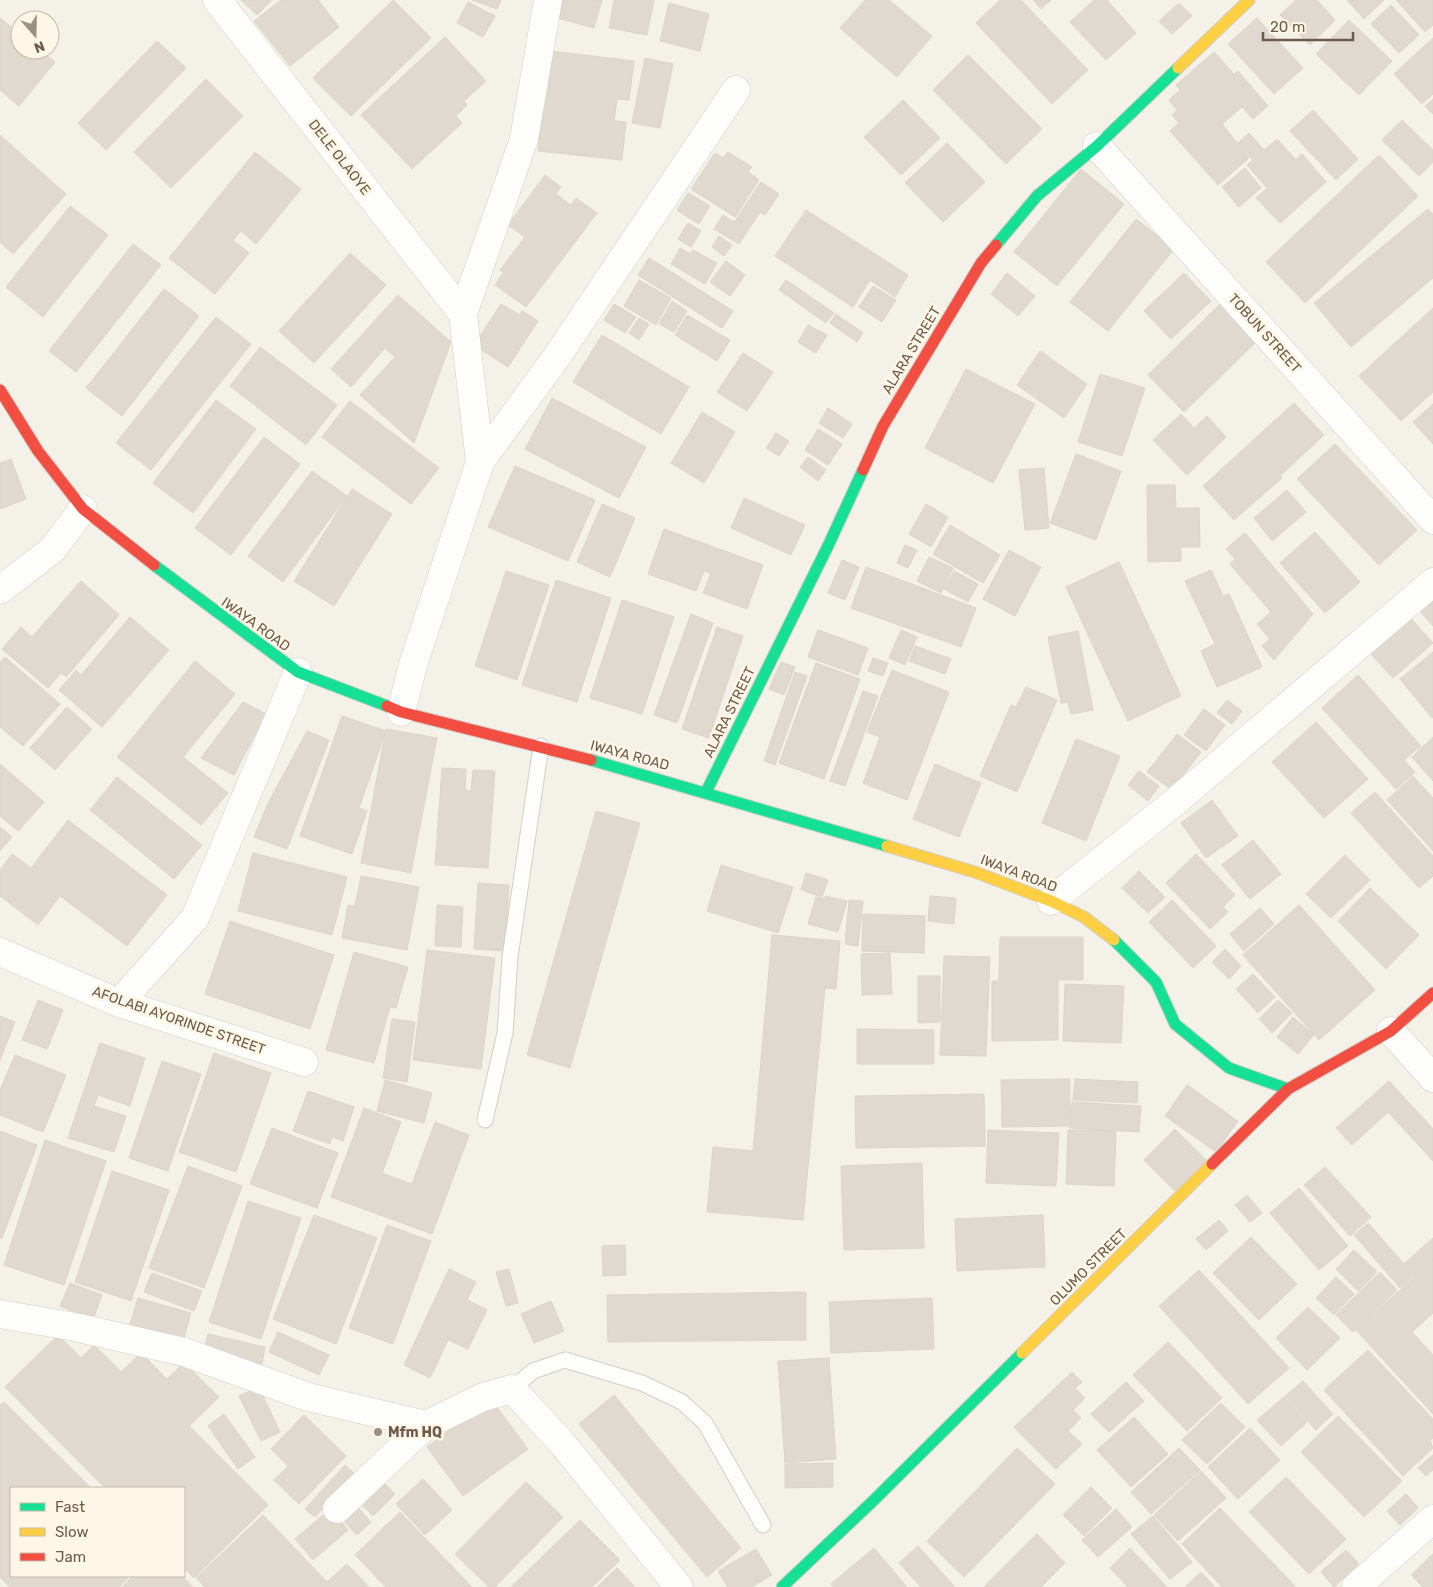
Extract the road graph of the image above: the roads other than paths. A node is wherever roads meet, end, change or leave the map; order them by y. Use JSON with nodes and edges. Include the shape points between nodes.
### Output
{"nodes":[{"id":1,"x":217,"y":0,"type":"edge"},
{"id":2,"x":548,"y":0,"type":"edge"},
{"id":3,"x":1249,"y":0,"type":"edge"},
{"id":4,"x":736,"y":90,"type":"dead end"},
{"id":5,"x":1097,"y":146,"type":"junction"},
{"id":6,"x":463,"y":314,"type":"junction"},
{"id":7,"x":0,"y":390,"type":"edge"},
{"id":8,"x":480,"y":462,"type":"junction"},
{"id":9,"x":83,"y":509,"type":"junction"},
{"id":10,"x":1433,"y":520,"type":"edge"},
{"id":11,"x":1433,"y":582,"type":"edge"},
{"id":12,"x":0,"y":590,"type":"edge"},
{"id":13,"x":298,"y":672,"type":"junction"},
{"id":14,"x":402,"y":712,"type":"junction"},
{"id":15,"x":541,"y":746,"type":"junction"},
{"id":16,"x":706,"y":792,"type":"junction"},
{"id":17,"x":1051,"y":901,"type":"junction"},
{"id":18,"x":0,"y":952,"type":"edge"},
{"id":19,"x":1433,"y":993,"type":"edge"},
{"id":20,"x":119,"y":1003,"type":"junction"},
{"id":21,"x":1390,"y":1031,"type":"junction"},
{"id":22,"x":304,"y":1062,"type":"dead end"},
{"id":23,"x":1433,"y":1078,"type":"edge"},
{"id":24,"x":1288,"y":1089,"type":"junction"},
{"id":25,"x":485,"y":1120,"type":"dead end"},
{"id":26,"x":0,"y":1314,"type":"edge"},
{"id":27,"x":512,"y":1389,"type":"junction"},
{"id":28,"x":426,"y":1425,"type":"junction"},
{"id":29,"x":337,"y":1509,"type":"dead end"},
{"id":30,"x":1433,"y":1519,"type":"edge"},
{"id":31,"x":763,"y":1525,"type":"dead end"},
{"id":32,"x":679,"y":1587,"type":"edge"},
{"id":33,"x":782,"y":1587,"type":"edge"},
{"id":34,"x":1356,"y":1587,"type":"edge"}],
"edges":[{"from":1,"to":6,"type":"street","name":"DELE OLAOYE"},
{"from":2,"to":6,"type":"street","via":[[524,139]]},
{"from":3,"to":5,"type":"street","name":"ALARA STREET"},
{"from":4,"to":8,"type":"street","via":[[568,340]]},
{"from":5,"to":10,"type":"street","name":"TOBUN STREET"},
{"from":5,"to":16,"type":"street","name":"ALARA STREET","via":[[1037,196],[981,263],[938,333],[883,426],[828,546]]},
{"from":6,"to":8,"type":"street"},
{"from":7,"to":9,"type":"street","name":"IWAYA ROAD","via":[[38,451]]},
{"from":8,"to":14,"type":"street","via":[[413,665]]},
{"from":9,"to":12,"type":"street","via":[[52,550]]},
{"from":9,"to":13,"type":"street","name":"IWAYA ROAD","via":[[197,599]]},
{"from":11,"to":17,"type":"street","via":[[1176,801]]},
{"from":13,"to":14,"type":"street","name":"IWAYA ROAD"},
{"from":13,"to":20,"type":"street","via":[[195,918]]},
{"from":14,"to":15,"type":"street","name":"IWAYA ROAD"},
{"from":15,"to":16,"type":"street","name":"IWAYA ROAD"},
{"from":15,"to":25,"type":"lane","via":[[510,957],[504,1032]]},
{"from":16,"to":17,"type":"street","name":"IWAYA ROAD","via":[[975,872]]},
{"from":17,"to":24,"type":"street","name":"IWAYA ROAD","via":[[1084,917],[1124,948],[1156,982],[1175,1024],[1229,1068]]},
{"from":18,"to":20,"type":"street","name":"AFOLABI AYORINDE STREET"},
{"from":19,"to":21,"type":"street","name":"OLUMO STREET"},
{"from":20,"to":22,"type":"street","name":"AFOLABI AYORINDE STREET"},
{"from":21,"to":23,"type":"street"},
{"from":21,"to":24,"type":"street","name":"OLUMO STREET"},
{"from":24,"to":33,"type":"street","name":"OLUMO STREET"},
{"from":26,"to":28,"type":"street","via":[[184,1352],[308,1397]]},
{"from":27,"to":28,"type":"street","via":[[483,1397]]},
{"from":27,"to":31,"type":"lane","via":[[533,1371],[565,1360],[642,1384],[682,1402],[705,1423]]},
{"from":27,"to":32,"type":"street","via":[[562,1443]]},
{"from":28,"to":29,"type":"street"},
{"from":30,"to":34,"type":"street"}]}
